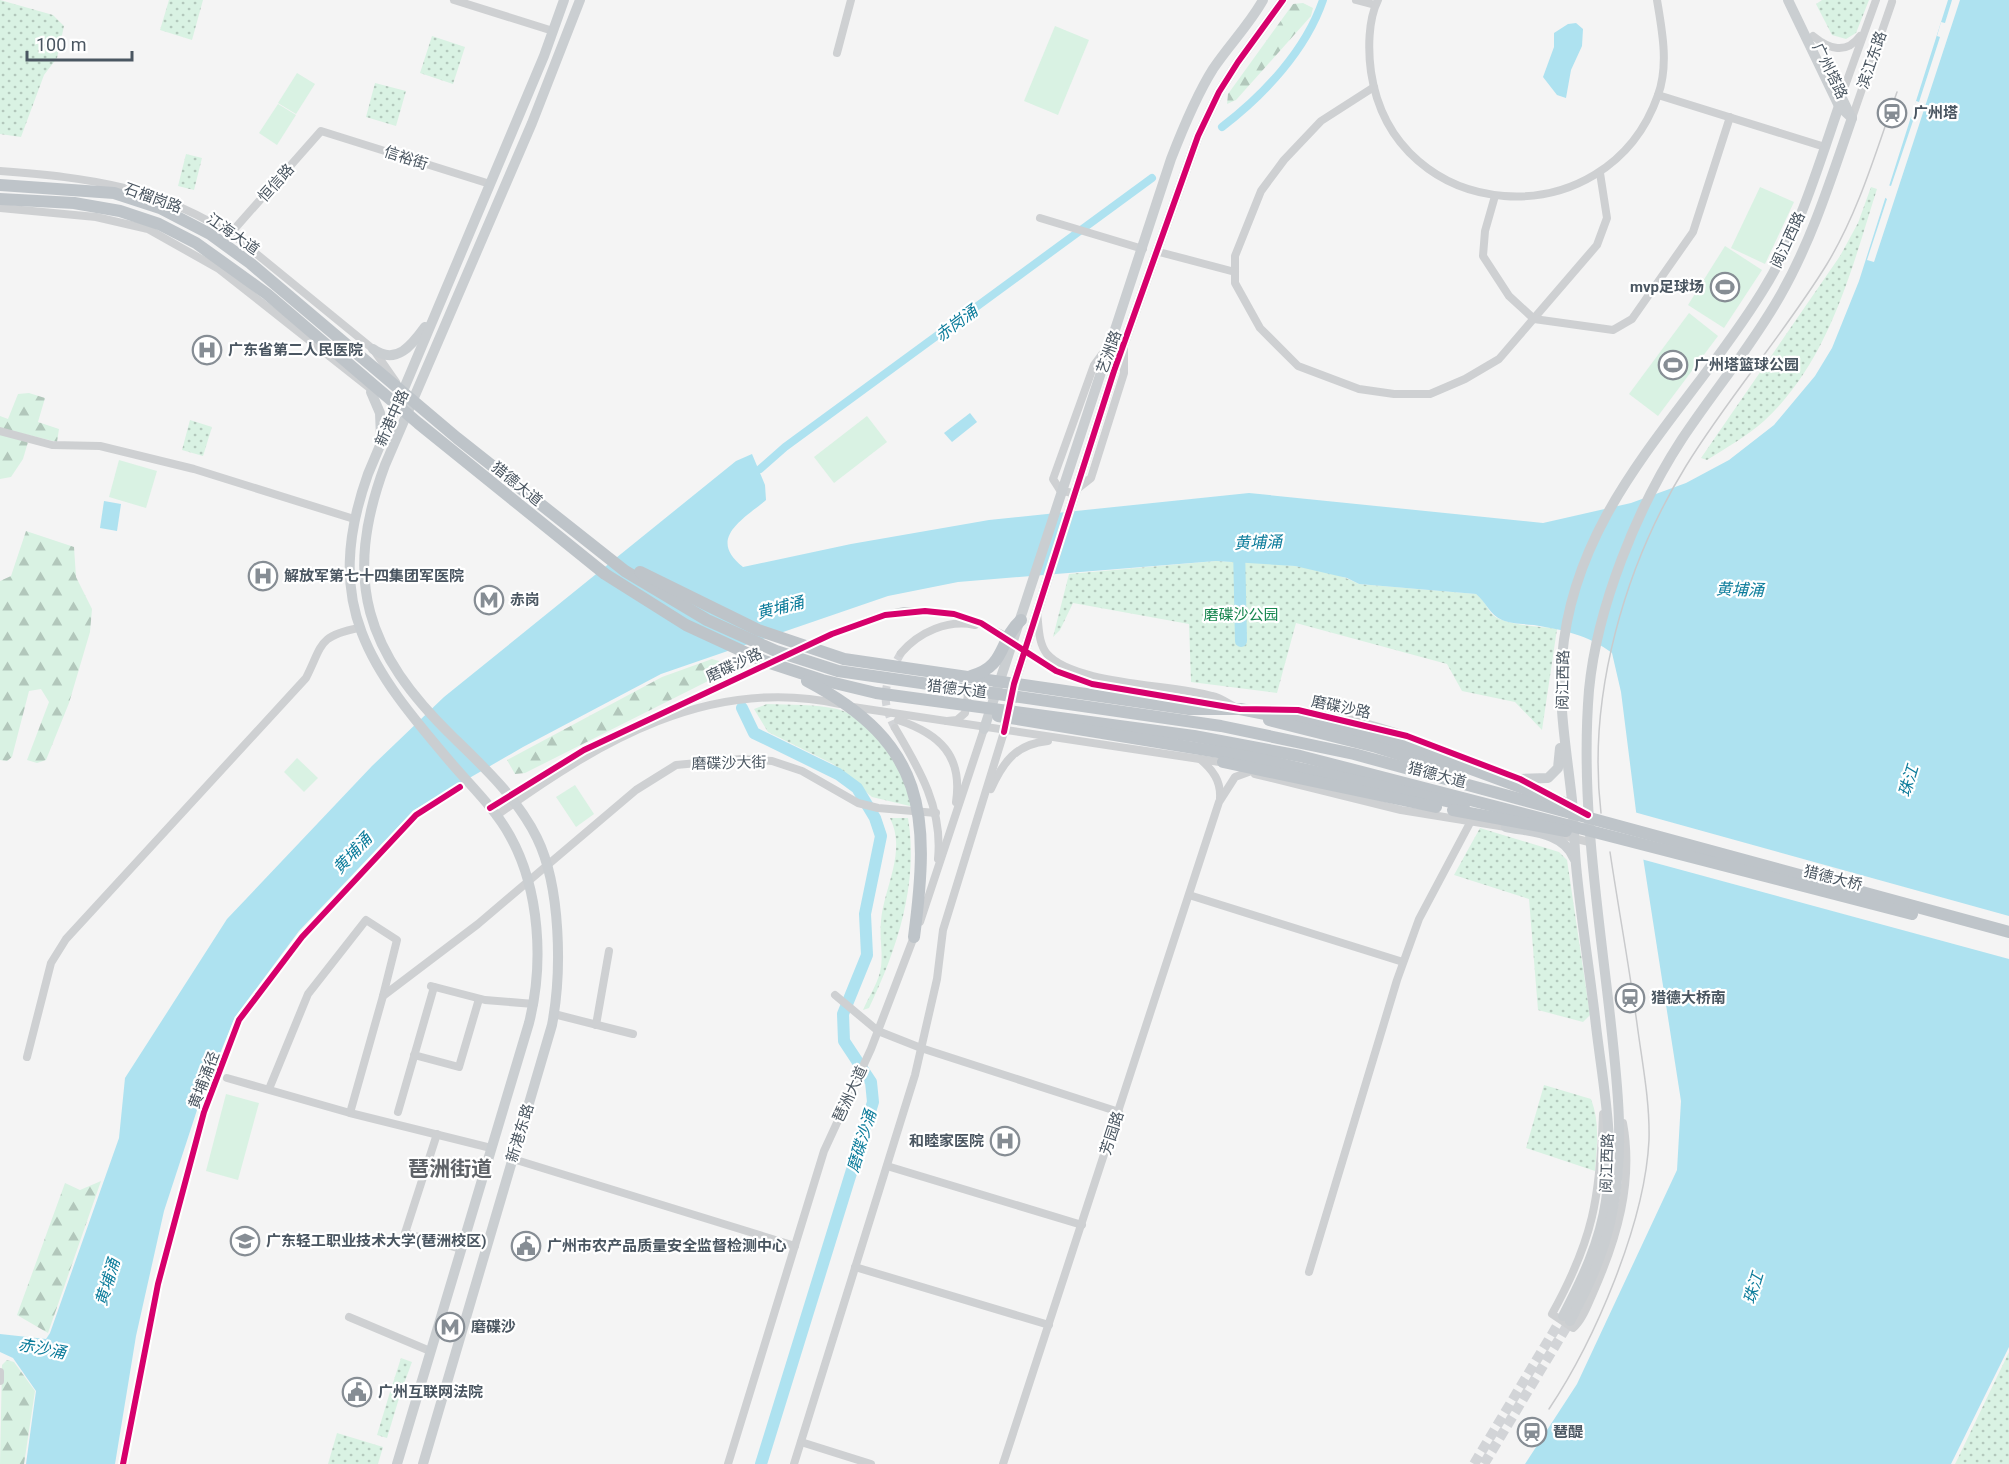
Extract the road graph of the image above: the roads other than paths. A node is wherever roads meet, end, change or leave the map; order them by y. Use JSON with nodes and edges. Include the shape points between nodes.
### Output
{"nodes":[{"id":1,"x":454,"y":0,"type":"edge"},
{"id":2,"x":564,"y":0,"type":"edge"},
{"id":3,"x":580,"y":0,"type":"edge"},
{"id":4,"x":851,"y":0,"type":"edge"},
{"id":5,"x":1263,"y":0,"type":"edge"},
{"id":6,"x":1283,"y":0,"type":"edge"},
{"id":7,"x":1356,"y":0,"type":"edge"},
{"id":8,"x":1657,"y":0,"type":"edge"},
{"id":9,"x":1788,"y":0,"type":"edge"},
{"id":10,"x":1796,"y":0,"type":"edge"},
{"id":11,"x":1876,"y":0,"type":"edge"},
{"id":12,"x":1892,"y":2,"type":"dead end"},
{"id":13,"x":1377,"y":3,"type":"edge"},
{"id":14,"x":1865,"y":28,"type":"junction"},
{"id":15,"x":554,"y":32,"type":"junction"},
{"id":16,"x":568,"y":36,"type":"junction"},
{"id":17,"x":1813,"y":36,"type":"junction"},
{"id":18,"x":837,"y":53,"type":"dead end"},
{"id":19,"x":544,"y":56,"type":"junction"},
{"id":20,"x":558,"y":61,"type":"junction"},
{"id":21,"x":1374,"y":87,"type":"junction"},
{"id":22,"x":1658,"y":95,"type":"junction"},
{"id":23,"x":1840,"y":101,"type":"junction"},
{"id":24,"x":1730,"y":117,"type":"junction"},
{"id":25,"x":1852,"y":118,"type":"junction"},
{"id":26,"x":321,"y":131,"type":"joint"},
{"id":27,"x":1825,"y":147,"type":"junction"},
{"id":28,"x":0,"y":171,"type":"edge"},
{"id":29,"x":1600,"y":173,"type":"junction"},
{"id":30,"x":490,"y":184,"type":"junction"},
{"id":31,"x":0,"y":185,"type":"edge"},
{"id":32,"x":1495,"y":196,"type":"junction"},
{"id":33,"x":0,"y":199,"type":"edge"},
{"id":34,"x":0,"y":208,"type":"edge"},
{"id":35,"x":1040,"y":218,"type":"dead end"},
{"id":36,"x":230,"y":234,"type":"junction"},
{"id":37,"x":1143,"y":249,"type":"junction"},
{"id":38,"x":1159,"y":252,"type":"junction"},
{"id":39,"x":266,"y":262,"type":"junction"},
{"id":40,"x":1235,"y":272,"type":"junction"},
{"id":41,"x":245,"y":291,"type":"junction"},
{"id":42,"x":306,"y":295,"type":"junction"},
{"id":43,"x":441,"y":301,"type":"junction"},
{"id":44,"x":1534,"y":319,"type":"junction"},
{"id":45,"x":285,"y":324,"type":"junction"},
{"id":46,"x":1112,"y":341,"type":"junction"},
{"id":47,"x":1124,"y":344,"type":"junction"},
{"id":48,"x":373,"y":349,"type":"junction"},
{"id":49,"x":419,"y":355,"type":"junction"},
{"id":50,"x":432,"y":361,"type":"junction"},
{"id":51,"x":371,"y":392,"type":"junction"},
{"id":52,"x":405,"y":401,"type":"junction"},
{"id":53,"x":0,"y":431,"type":"edge"},
{"id":54,"x":380,"y":446,"type":"junction"},
{"id":55,"x":391,"y":450,"type":"junction"},
{"id":56,"x":354,"y":519,"type":"junction"},
{"id":57,"x":568,"y":527,"type":"junction"},
{"id":58,"x":1037,"y":613,"type":"junction"},
{"id":59,"x":1021,"y":620,"type":"junction"},
{"id":60,"x":359,"y":628,"type":"junction"},
{"id":61,"x":901,"y":653,"type":"tunnel mouth"},
{"id":62,"x":1046,"y":665,"type":"tunnel mouth"},
{"id":63,"x":782,"y":668,"type":"junction"},
{"id":64,"x":953,"y":675,"type":"junction"},
{"id":65,"x":968,"y":677,"type":"junction"},
{"id":66,"x":1000,"y":682,"type":"junction"},
{"id":67,"x":1014,"y":684,"type":"junction"},
{"id":68,"x":1067,"y":692,"type":"junction"},
{"id":69,"x":919,"y":700,"type":"junction"},
{"id":70,"x":1240,"y":709,"type":"junction"},
{"id":71,"x":878,"y":712,"type":"junction"},
{"id":72,"x":941,"y":722,"type":"junction"},
{"id":73,"x":1563,"y":724,"type":"junction"},
{"id":74,"x":895,"y":728,"type":"tunnel mouth"},
{"id":75,"x":984,"y":729,"type":"junction"},
{"id":76,"x":1004,"y":732,"type":"junction"},
{"id":77,"x":1066,"y":739,"type":"junction"},
{"id":78,"x":1200,"y":759,"type":"junction"},
{"id":79,"x":1223,"y":762,"type":"junction"},
{"id":80,"x":1491,"y":768,"type":"junction"},
{"id":81,"x":1261,"y":769,"type":"junction"},
{"id":82,"x":1445,"y":769,"type":"junction"},
{"id":83,"x":1247,"y":772,"type":"junction"},
{"id":84,"x":1520,"y":779,"type":"junction"},
{"id":85,"x":1423,"y":797,"type":"junction"},
{"id":86,"x":511,"y":800,"type":"junction"},
{"id":87,"x":1219,"y":802,"type":"junction"},
{"id":88,"x":1572,"y":807,"type":"junction"},
{"id":89,"x":493,"y":812,"type":"junction"},
{"id":90,"x":936,"y":813,"type":"junction"},
{"id":91,"x":1588,"y":815,"type":"junction"},
{"id":92,"x":1471,"y":821,"type":"junction"},
{"id":93,"x":1506,"y":827,"type":"junction"},
{"id":94,"x":951,"y":828,"type":"junction"},
{"id":95,"x":971,"y":837,"type":"junction"},
{"id":96,"x":1575,"y":838,"type":"junction"},
{"id":97,"x":1652,"y":840,"type":"junction"},
{"id":98,"x":1589,"y":842,"type":"junction"},
{"id":99,"x":1576,"y":864,"type":"junction"},
{"id":100,"x":547,"y":866,"type":"junction"},
{"id":101,"x":936,"y":878,"type":"junction"},
{"id":102,"x":526,"y":883,"type":"junction"},
{"id":103,"x":1189,"y":895,"type":"junction"},
{"id":104,"x":2009,"y":932,"type":"edge"},
{"id":105,"x":914,"y":937,"type":"junction"},
{"id":106,"x":2009,"y":940,"type":"edge"},
{"id":107,"x":609,"y":951,"type":"dead end"},
{"id":108,"x":1403,"y":962,"type":"junction"},
{"id":109,"x":835,"y":995,"type":"dead end"},
{"id":110,"x":383,"y":996,"type":"junction"},
{"id":111,"x":479,"y":999,"type":"junction"},
{"id":112,"x":534,"y":1004,"type":"junction"},
{"id":113,"x":554,"y":1014,"type":"junction"},
{"id":114,"x":596,"y":1025,"type":"junction"},
{"id":115,"x":878,"y":1031,"type":"junction"},
{"id":116,"x":633,"y":1034,"type":"dead end"},
{"id":117,"x":921,"y":1048,"type":"junction"},
{"id":118,"x":414,"y":1055,"type":"junction"},
{"id":119,"x":27,"y":1057,"type":"dead end"},
{"id":120,"x":227,"y":1078,"type":"dead end"},
{"id":121,"x":1604,"y":1084,"type":"junction"},
{"id":122,"x":269,"y":1089,"type":"junction"},
{"id":123,"x":1619,"y":1102,"type":"junction"},
{"id":124,"x":398,"y":1112,"type":"dead end"},
{"id":125,"x":1119,"y":1112,"type":"junction"},
{"id":126,"x":350,"y":1113,"type":"junction"},
{"id":127,"x":437,"y":1134,"type":"junction"},
{"id":128,"x":491,"y":1148,"type":"junction"},
{"id":129,"x":513,"y":1159,"type":"junction"},
{"id":130,"x":886,"y":1166,"type":"junction"},
{"id":131,"x":1082,"y":1225,"type":"junction"},
{"id":132,"x":795,"y":1246,"type":"junction"},
{"id":133,"x":461,"y":1249,"type":"junction"},
{"id":134,"x":855,"y":1267,"type":"junction"},
{"id":135,"x":1309,"y":1272,"type":"dead end"},
{"id":136,"x":349,"y":1317,"type":"dead end"},
{"id":137,"x":1049,"y":1325,"type":"junction"},
{"id":138,"x":430,"y":1352,"type":"junction"},
{"id":139,"x":0,"y":1372,"type":"edge"},
{"id":140,"x":0,"y":1381,"type":"edge"},
{"id":141,"x":801,"y":1442,"type":"junction"},
{"id":142,"x":397,"y":1464,"type":"edge"},
{"id":143,"x":423,"y":1464,"type":"edge"},
{"id":144,"x":728,"y":1464,"type":"edge"},
{"id":145,"x":794,"y":1464,"type":"edge"},
{"id":146,"x":871,"y":1464,"type":"edge"},
{"id":147,"x":1003,"y":1464,"type":"edge"}],
"edges":[{"from":1,"to":15,"type":"street"},
{"from":2,"to":15,"type":"main road","name":"新港中路"},
{"from":3,"to":16,"type":"main road","name":"新港中路"},
{"from":4,"to":18,"type":"street"},
{"from":5,"to":37,"type":"main road","name":"艺洲路","via":[[1214,69],[1190,113]]},
{"from":6,"to":38,"type":"main road","name":"艺洲路","via":[[1238,62],[1209,112],[1184,173]]},
{"from":7,"to":13,"type":"street"},
{"from":8,"to":22,"type":"street","via":[[1663,57]]},
{"from":9,"to":23,"type":"main road","name":"广州塔路"},
{"from":10,"to":17,"type":"main road","name":"广州塔路"},
{"from":11,"to":14,"type":"street","name":"滨江东路"},
{"from":12,"to":25,"type":"street","name":"滨江东路"},
{"from":13,"to":21,"type":"street","via":[[1370,41]]},
{"from":14,"to":17,"type":"street","via":[[1851,46],[1843,49],[1825,46]]},
{"from":14,"to":23,"type":"street","name":"滨江东路"},
{"from":15,"to":16,"type":"main road"},
{"from":15,"to":19,"type":"main road","name":"新港中路"},
{"from":16,"to":20,"type":"main road","name":"新港中路"},
{"from":17,"to":23,"type":"main road","name":"广州塔路"},
{"from":19,"to":20,"type":"main road"},
{"from":19,"to":30,"type":"main road","name":"新港中路"},
{"from":20,"to":50,"type":"main road","name":"新港中路"},
{"from":21,"to":32,"type":"street","via":[[1382,113],[1415,158],[1435,174]]},
{"from":21,"to":40,"type":"street","via":[[1321,121],[1267,183],[1235,256]]},
{"from":22,"to":24,"type":"street"},
{"from":22,"to":29,"type":"street","via":[[1634,139]]},
{"from":23,"to":25,"type":"main road","name":"广州塔路"},
{"from":23,"to":27,"type":"main road","name":"阅江西路"},
{"from":24,"to":27,"type":"street"},
{"from":24,"to":44,"type":"street","via":[[1693,232],[1632,319],[1613,330]]},
{"from":25,"to":91,"type":"main road","name":"阅江西路","via":[[1820,213],[1795,270],[1741,358],[1683,438],[1647,499],[1619,567],[1589,689]]},
{"from":26,"to":30,"type":"street","name":"信裕街"},
{"from":26,"to":36,"type":"street","name":"恒信路"},
{"from":27,"to":73,"type":"main road","name":"阅江西路","via":[[1794,232],[1764,290],[1611,503],[1580,570],[1565,632]]},
{"from":28,"to":36,"type":"street","name":"石榴岗路","via":[[81,178],[121,186],[173,204]]},
{"from":29,"to":32,"type":"street","via":[[1547,195]]},
{"from":29,"to":44,"type":"street","via":[[1607,218],[1597,244]]},
{"from":30,"to":43,"type":"main road","name":"新港中路"},
{"from":31,"to":52,"type":"highway","name":"江海大道","via":[[114,193],[160,208],[202,229],[250,262]]},
{"from":32,"to":44,"type":"street","via":[[1483,255],[1509,296]]},
{"from":33,"to":52,"type":"highway","name":"江海大道","via":[[74,203],[120,211],[159,224],[215,255]]},
{"from":34,"to":41,"type":"street","name":"石榴岗路","via":[[96,217],[148,229],[219,269]]},
{"from":35,"to":37,"type":"street"},
{"from":36,"to":39,"type":"street","name":"石榴岗路"},
{"from":37,"to":46,"type":"main road","name":"艺洲路"},
{"from":38,"to":40,"type":"street"},
{"from":38,"to":47,"type":"main road","name":"艺洲路"},
{"from":39,"to":41,"type":"street","via":[[261,286]]},
{"from":39,"to":42,"type":"street","name":"石榴岗路"},
{"from":40,"to":44,"type":"street","via":[[1235,283],[1260,328],[1298,366],[1359,388],[1394,394],[1430,394],[1465,379],[1499,359]]},
{"from":41,"to":45,"type":"street","name":"石榴岗路"},
{"from":42,"to":45,"type":"street","via":[[296,294],[286,301]]},
{"from":42,"to":48,"type":"street","name":"石榴岗路"},
{"from":43,"to":48,"type":"main road","via":[[417,340],[403,353],[384,356]]},
{"from":43,"to":49,"type":"main road","name":"新港中路"},
{"from":45,"to":51,"type":"street","name":"石榴岗路"},
{"from":46,"to":47,"type":"street","via":[[1094,364],[1053,479],[1060,490],[1072,493],[1091,478],[1124,373]]},
{"from":46,"to":59,"type":"main road","name":"艺洲路"},
{"from":47,"to":58,"type":"main road","name":"艺洲路"},
{"from":48,"to":52,"type":"street","name":"石榴岗路"},
{"from":49,"to":50,"type":"main road"},
{"from":49,"to":52,"type":"main road","name":"新港中路"},
{"from":50,"to":52,"type":"main road","name":"新港中路"},
{"from":51,"to":52,"type":"street"},
{"from":51,"to":54,"type":"main road","via":[[381,419]]},
{"from":52,"to":54,"type":"main road","name":"新港中路"},
{"from":52,"to":55,"type":"main road","name":"新港中路"},
{"from":52,"to":57,"type":"highway","name":"猎德大道"},
{"from":52,"to":63,"type":"highway","name":"猎德大道","via":[[550,530],[631,592],[686,625]]},
{"from":53,"to":56,"type":"street","via":[[52,445],[100,446]]},
{"from":54,"to":55,"type":"main road"},
{"from":54,"to":56,"type":"main road","name":"新港中路"},
{"from":55,"to":86,"type":"main road","name":"新港中路","via":[[367,521],[364,579],[375,630],[400,677]]},
{"from":56,"to":60,"type":"main road","name":"新港中路","via":[[349,575]]},
{"from":57,"to":64,"type":"highway","via":[[671,589],[787,642],[844,659]]},
{"from":57,"to":97,"type":"highway","name":"猎德大道","via":[[625,571],[678,604],[741,636],[808,663],[1283,738],[1382,761]]},
{"from":58,"to":67,"type":"main road","name":"艺洲路"},
{"from":58,"to":70,"type":"street","via":[[1043,647],[1066,666],[1101,678],[1214,696]]},
{"from":59,"to":65,"type":"highway","via":[[1011,629],[999,659],[982,673]]},
{"from":59,"to":66,"type":"main road","name":"艺洲路"},
{"from":60,"to":89,"type":"main road","name":"新港中路","via":[[390,687]]},
{"from":60,"to":119,"type":"street","via":[[335,633],[321,643],[306,678],[66,939],[51,963]]},
{"from":61,"to":86,"type":"street","name":"磨碟沙路","via":[[917,638],[945,625],[972,624],[1004,635],[954,614],[894,613],[832,634],[584,750]]},
{"from":62,"to":70,"type":"street","name":"磨碟沙路","via":[[1092,684]]},
{"from":63,"to":69,"type":"highway","name":"猎德大道","via":[[841,686]]},
{"from":63,"to":105,"type":"highway","via":[[849,707],[874,729],[894,754],[915,792],[923,841]]},
{"from":64,"to":65,"type":"highway"},
{"from":64,"to":72,"type":"street","via":[[963,683],[968,695],[965,713],[957,720]]},
{"from":65,"to":66,"type":"highway"},
{"from":66,"to":67,"type":"highway"},
{"from":66,"to":75,"type":"main road","name":"艺洲路"},
{"from":67,"to":68,"type":"highway"},
{"from":67,"to":76,"type":"main road","name":"艺洲路"},
{"from":68,"to":70,"type":"highway","via":[[1189,709]]},
{"from":68,"to":77,"type":"street","via":[[1055,700],[1048,715],[1053,733]]},
{"from":69,"to":85,"type":"highway","via":[[1041,725],[1216,751]]},
{"from":69,"to":97,"type":"highway","name":"猎德大道","via":[[1244,744]]},
{"from":70,"to":80,"type":"street","name":"磨碟沙路","via":[[1298,710],[1365,724],[1426,742]]},
{"from":70,"to":82,"type":"highway"},
{"from":70,"to":97,"type":"highway","via":[[1309,721],[1414,748]]},
{"from":71,"to":72,"type":"street","name":"磨碟沙路"},
{"from":71,"to":86,"type":"street","name":"磨碟沙路","via":[[804,698],[758,696],[717,702],[672,716],[596,752]]},
{"from":71,"to":94,"type":"street","via":[[926,731],[954,760],[958,783]]},
{"from":72,"to":75,"type":"street","name":"磨碟沙路"},
{"from":73,"to":84,"type":"main road","via":[[1558,768],[1544,780]]},
{"from":73,"to":88,"type":"main road","name":"阅江西路"},
{"from":74,"to":90,"type":"street","via":[[920,769]]},
{"from":75,"to":76,"type":"street","name":"磨碟沙路"},
{"from":75,"to":94,"type":"street","name":"琶洲大道"},
{"from":76,"to":77,"type":"street","name":"磨碟沙路"},
{"from":76,"to":95,"type":"street"},
{"from":77,"to":78,"type":"street","name":"磨碟沙路"},
{"from":77,"to":95,"type":"street","via":[[1033,742],[1008,757]]},
{"from":78,"to":79,"type":"street","name":"磨碟沙路"},
{"from":78,"to":87,"type":"street","via":[[1219,783]]},
{"from":79,"to":81,"type":"highway"},
{"from":79,"to":83,"type":"street","name":"磨碟沙路"},
{"from":80,"to":82,"type":"highway"},
{"from":80,"to":84,"type":"street","name":"磨碟沙路"},
{"from":81,"to":83,"type":"street"},
{"from":81,"to":97,"type":"highway","via":[[1416,804]]},
{"from":82,"to":85,"type":"highway","via":[[1500,788],[1502,806],[1496,811],[1486,810]]},
{"from":83,"to":87,"type":"street","via":[[1231,781]]},
{"from":83,"to":92,"type":"street","name":"磨碟沙路","via":[[1401,810]]},
{"from":84,"to":88,"type":"street","name":"磨碟沙路"},
{"from":84,"to":93,"type":"street","via":[[1524,795],[1521,810],[1518,818]]},
{"from":85,"to":92,"type":"highway"},
{"from":86,"to":89,"type":"street","name":"磨碟沙路"},
{"from":86,"to":100,"type":"main road","name":"新港东路","via":[[537,837]]},
{"from":87,"to":103,"type":"street","name":"芳园路"},
{"from":88,"to":91,"type":"street","name":"磨碟沙路"},
{"from":88,"to":96,"type":"main road","name":"阅江西路"},
{"from":89,"to":102,"type":"main road","name":"新港东路","via":[[511,837]]},
{"from":90,"to":100,"type":"street","name":"磨碟沙大街","via":[[878,808],[858,802],[802,771],[772,761],[741,759],[676,765],[636,790]]},
{"from":90,"to":101,"type":"street"},
{"from":91,"to":98,"type":"main road","name":"阅江西路"},
{"from":92,"to":93,"type":"street","name":"磨碟沙路"},
{"from":92,"to":108,"type":"street","via":[[1419,919]]},
{"from":93,"to":96,"type":"street","name":"磨碟沙路"},
{"from":93,"to":99,"type":"main road","via":[[1556,839],[1567,845]]},
{"from":94,"to":101,"type":"street","name":"琶洲大道"},
{"from":95,"to":117,"type":"street","via":[[943,930],[937,979]]},
{"from":96,"to":98,"type":"street","name":"磨碟沙路"},
{"from":96,"to":99,"type":"main road","name":"阅江西路"},
{"from":97,"to":104,"type":"highway","name":"猎德大桥"},
{"from":97,"to":106,"type":"highway","name":"猎德大桥"},
{"from":98,"to":123,"type":"main road","name":"阅江西路"},
{"from":99,"to":121,"type":"main road","name":"阅江西路"},
{"from":100,"to":102,"type":"street","name":"磨碟沙大街"},
{"from":100,"to":113,"type":"main road","name":"新港东路","via":[[559,954]]},
{"from":101,"to":105,"type":"street","name":"琶洲大道"},
{"from":102,"to":110,"type":"street","name":"磨碟沙大街"},
{"from":102,"to":112,"type":"main road","name":"新港东路","via":[[537,942]]},
{"from":103,"to":108,"type":"street"},
{"from":103,"to":125,"type":"street","name":"芳园路"},
{"from":105,"to":115,"type":"street","name":"琶洲大道"},
{"from":107,"to":114,"type":"street"},
{"from":108,"to":135,"type":"street"},
{"from":109,"to":115,"type":"street"},
{"from":110,"to":122,"type":"street","via":[[397,940],[366,920],[308,994]]},
{"from":110,"to":126,"type":"street"},
{"from":111,"to":112,"type":"street"},
{"from":111,"to":118,"type":"street","via":[[459,1067]]},
{"from":111,"to":118,"type":"street","via":[[432,987]]},
{"from":112,"to":128,"type":"main road","name":"新港东路"},
{"from":113,"to":114,"type":"street"},
{"from":113,"to":129,"type":"main road","name":"新港东路"},
{"from":114,"to":116,"type":"street"},
{"from":115,"to":117,"type":"street"},
{"from":115,"to":132,"type":"street","name":"琶洲大道","via":[[824,1151]]},
{"from":117,"to":125,"type":"street"},
{"from":117,"to":130,"type":"street"},
{"from":118,"to":124,"type":"street"},
{"from":120,"to":122,"type":"street"},
{"from":121,"to":123,"type":"main road","name":"阅江西路","via":[[1610,1136],[1605,1205],[1596,1242],[1567,1319],[1592,1279],[1614,1206]]},
{"from":121,"to":123,"type":"street","via":[[1596,1203],[1588,1239],[1552,1314],[1573,1328],[1602,1273],[1619,1223],[1627,1160]]},
{"from":122,"to":126,"type":"street"},
{"from":125,"to":131,"type":"street","name":"芳园路"},
{"from":126,"to":127,"type":"street"},
{"from":127,"to":128,"type":"street"},
{"from":127,"to":133,"type":"street","via":[[405,1233]]},
{"from":128,"to":133,"type":"main road","name":"新港东路"},
{"from":129,"to":132,"type":"street"},
{"from":129,"to":143,"type":"main road","name":"新港东路"},
{"from":130,"to":131,"type":"street"},
{"from":130,"to":134,"type":"street"},
{"from":131,"to":137,"type":"street","name":"芳园路"},
{"from":132,"to":144,"type":"street","name":"琶洲大道"},
{"from":133,"to":138,"type":"main road","name":"新港东路"},
{"from":134,"to":137,"type":"street"},
{"from":134,"to":141,"type":"street"},
{"from":136,"to":138,"type":"street"},
{"from":137,"to":147,"type":"street","name":"芳园路"},
{"from":138,"to":142,"type":"main road","name":"新港东路"},
{"from":139,"to":140,"type":"street"},
{"from":141,"to":145,"type":"street"},
{"from":141,"to":146,"type":"street"}]}
